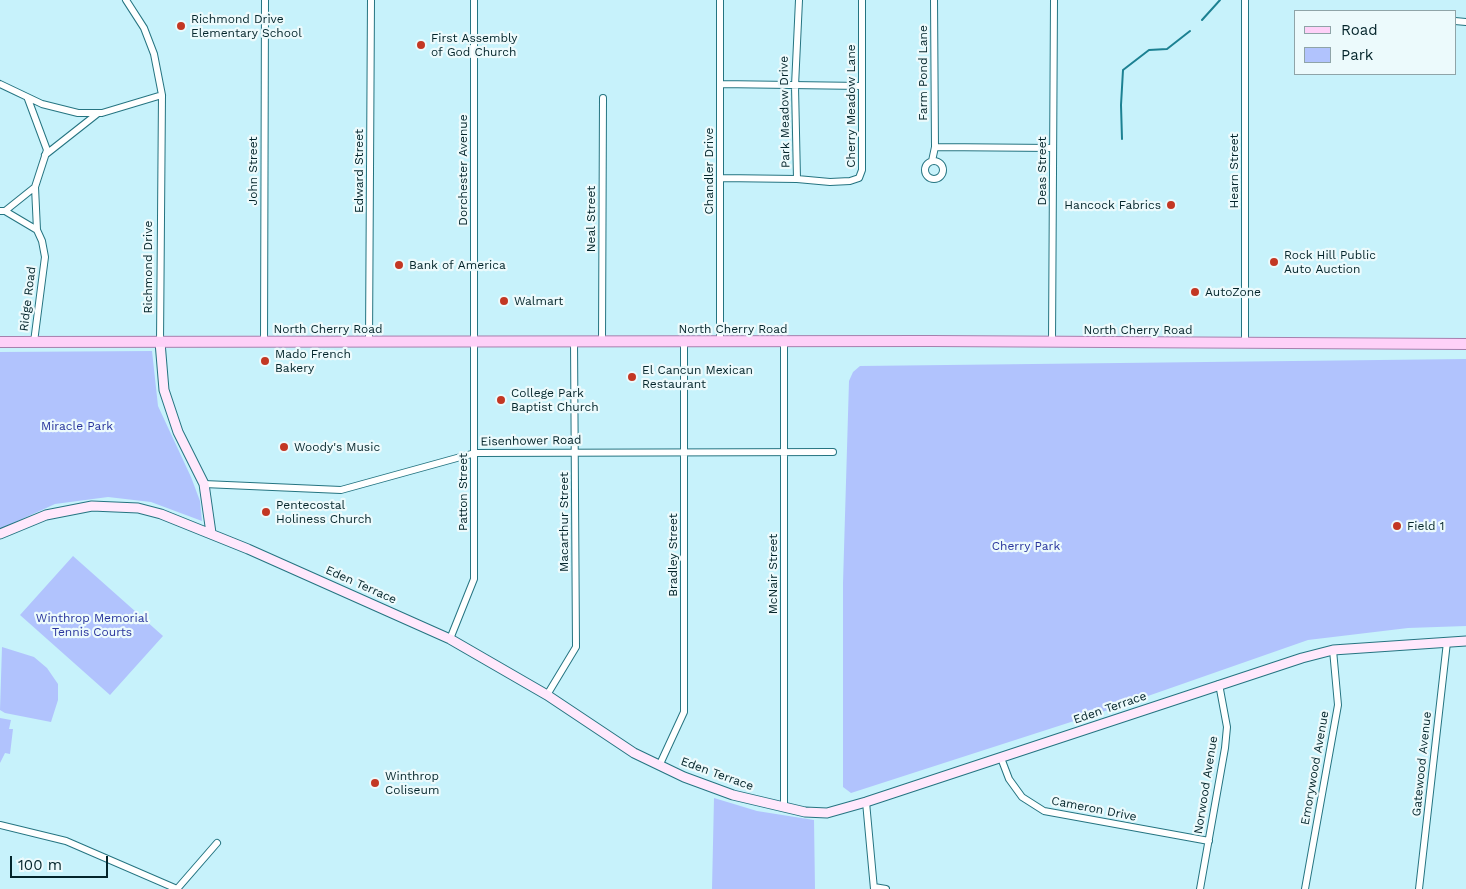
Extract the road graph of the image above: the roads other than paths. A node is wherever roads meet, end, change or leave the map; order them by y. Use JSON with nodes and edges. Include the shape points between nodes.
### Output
{"nodes":[{"id":1,"x":126,"y":0,"type":"edge"},
{"id":2,"x":265,"y":0,"type":"edge"},
{"id":3,"x":372,"y":0,"type":"edge"},
{"id":4,"x":474,"y":0,"type":"edge"},
{"id":5,"x":720,"y":0,"type":"edge"},
{"id":6,"x":798,"y":0,"type":"edge"},
{"id":7,"x":862,"y":0,"type":"edge"},
{"id":8,"x":934,"y":0,"type":"edge"},
{"id":9,"x":1054,"y":0,"type":"edge"},
{"id":10,"x":1245,"y":0,"type":"edge"},
{"id":11,"x":0,"y":84,"type":"edge"},
{"id":12,"x":720,"y":84,"type":"junction"},
{"id":13,"x":795,"y":86,"type":"junction"},
{"id":14,"x":862,"y":86,"type":"junction"},
{"id":15,"x":162,"y":95,"type":"junction"},
{"id":16,"x":28,"y":98,"type":"junction"},
{"id":17,"x":603,"y":98,"type":"dead end"},
{"id":18,"x":98,"y":113,"type":"junction"},
{"id":19,"x":935,"y":147,"type":"junction"},
{"id":20,"x":1053,"y":148,"type":"junction"},
{"id":21,"x":46,"y":155,"type":"junction"},
{"id":22,"x":932,"y":161,"type":"dead end"},
{"id":23,"x":721,"y":178,"type":"junction"},
{"id":24,"x":797,"y":178,"type":"junction"},
{"id":25,"x":35,"y":187,"type":"junction"},
{"id":26,"x":2,"y":211,"type":"edge"},
{"id":27,"x":37,"y":230,"type":"junction"},
{"id":28,"x":474,"y":340,"type":"junction"},
{"id":29,"x":574,"y":341,"type":"junction"},
{"id":30,"x":602,"y":341,"type":"junction"},
{"id":31,"x":720,"y":341,"type":"junction"},
{"id":32,"x":784,"y":341,"type":"junction"},
{"id":33,"x":0,"y":342,"type":"edge"},
{"id":34,"x":34,"y":342,"type":"junction"},
{"id":35,"x":160,"y":342,"type":"junction"},
{"id":36,"x":264,"y":342,"type":"junction"},
{"id":37,"x":369,"y":342,"type":"junction"},
{"id":38,"x":684,"y":342,"type":"junction"},
{"id":39,"x":1052,"y":342,"type":"junction"},
{"id":40,"x":1245,"y":343,"type":"junction"},
{"id":41,"x":1466,"y":344,"type":"edge"},
{"id":42,"x":684,"y":451,"type":"junction"},
{"id":43,"x":475,"y":452,"type":"junction"},
{"id":44,"x":576,"y":452,"type":"junction"},
{"id":45,"x":784,"y":452,"type":"junction"},
{"id":46,"x":833,"y":452,"type":"dead end"},
{"id":47,"x":204,"y":484,"type":"junction"},
{"id":48,"x":211,"y":533,"type":"junction"},
{"id":49,"x":0,"y":534,"type":"edge"},
{"id":50,"x":450,"y":639,"type":"junction"},
{"id":51,"x":1466,"y":641,"type":"edge"},
{"id":52,"x":1447,"y":642,"type":"junction"},
{"id":53,"x":1333,"y":650,"type":"junction"},
{"id":54,"x":1219,"y":684,"type":"junction"},
{"id":55,"x":547,"y":695,"type":"junction"},
{"id":56,"x":1001,"y":758,"type":"junction"},
{"id":57,"x":660,"y":764,"type":"junction"},
{"id":58,"x":866,"y":802,"type":"junction"},
{"id":59,"x":784,"y":807,"type":"junction"},
{"id":60,"x":0,"y":825,"type":"edge"},
{"id":61,"x":1208,"y":841,"type":"junction"},
{"id":62,"x":217,"y":843,"type":"dead end"},
{"id":63,"x":874,"y":888,"type":"edge"},
{"id":64,"x":177,"y":889,"type":"edge"},
{"id":65,"x":886,"y":889,"type":"edge"},
{"id":66,"x":1200,"y":889,"type":"edge"},
{"id":67,"x":1305,"y":889,"type":"edge"},
{"id":68,"x":1419,"y":889,"type":"edge"}],
"edges":[{"from":1,"to":15,"type":"street","name":"Richmond Drive","via":[[152,47]]},
{"from":2,"to":36,"type":"street","name":"John Street"},
{"from":3,"to":37,"type":"street","name":"Edward Street"},
{"from":4,"to":28,"type":"street","name":"Dorchester Avenue"},
{"from":5,"to":12,"type":"street","name":"Chandler Drive"},
{"from":6,"to":13,"type":"street","name":"Park Meadow Drive"},
{"from":7,"to":14,"type":"street","name":"Cherry Meadow Lane"},
{"from":8,"to":19,"type":"street","name":"Farm Pond Lane"},
{"from":9,"to":20,"type":"street","name":"Deas Street"},
{"from":10,"to":40,"type":"street","name":"Hearn Street"},
{"from":11,"to":16,"type":"street"},
{"from":12,"to":13,"type":"street"},
{"from":12,"to":23,"type":"street","name":"Chandler Drive"},
{"from":13,"to":14,"type":"street"},
{"from":13,"to":24,"type":"street","name":"Park Meadow Drive"},
{"from":14,"to":24,"type":"street","name":"Cherry Meadow Lane","via":[[862,170],[859,178],[850,181]]},
{"from":15,"to":18,"type":"street","name":"Ridge Road"},
{"from":15,"to":35,"type":"street","name":"Richmond Drive"},
{"from":16,"to":18,"type":"street","name":"Ridge Road","via":[[78,113]]},
{"from":16,"to":21,"type":"street","name":"Ridge Road","via":[[42,132]]},
{"from":17,"to":30,"type":"street","name":"Neal Street"},
{"from":18,"to":21,"type":"street","name":"Ridge Road"},
{"from":19,"to":20,"type":"street"},
{"from":19,"to":22,"type":"street","name":"Farm Pond Lane"},
{"from":20,"to":39,"type":"street","name":"Deas Street"},
{"from":21,"to":25,"type":"street","name":"Ridge Road"},
{"from":23,"to":24,"type":"street","name":"Park Meadow Drive"},
{"from":23,"to":31,"type":"street","name":"Chandler Drive"},
{"from":25,"to":26,"type":"street"},
{"from":25,"to":27,"type":"street","name":"Ridge Road"},
{"from":26,"to":27,"type":"street"},
{"from":27,"to":34,"type":"street","name":"Ridge Road","via":[[45,257]]},
{"from":28,"to":29,"type":"main road","name":"North Cherry Road"},
{"from":28,"to":37,"type":"main road","name":"North Cherry Road"},
{"from":28,"to":43,"type":"street","name":"Patton Street"},
{"from":29,"to":30,"type":"main road","name":"North Cherry Road"},
{"from":29,"to":44,"type":"street","name":"Macarthur Street"},
{"from":30,"to":38,"type":"main road","name":"North Cherry Road"},
{"from":31,"to":32,"type":"main road","name":"North Cherry Road"},
{"from":31,"to":38,"type":"main road","name":"North Cherry Road"},
{"from":32,"to":39,"type":"main road","name":"North Cherry Road"},
{"from":32,"to":45,"type":"street","name":"McNair Street"},
{"from":33,"to":34,"type":"main road","name":"North Cherry Road"},
{"from":34,"to":35,"type":"main road","name":"North Cherry Road"},
{"from":35,"to":36,"type":"main road","name":"North Cherry Road"},
{"from":35,"to":47,"type":"street","name":"Richmond Drive","via":[[164,390],[178,432]]},
{"from":36,"to":37,"type":"main road","name":"North Cherry Road"},
{"from":38,"to":42,"type":"street","name":"Bradley Street"},
{"from":39,"to":40,"type":"main road","name":"North Cherry Road"},
{"from":40,"to":41,"type":"main road","name":"North Cherry Road"},
{"from":42,"to":44,"type":"street","name":"Eisenhower Road"},
{"from":42,"to":45,"type":"street","name":"Eisenhower Road"},
{"from":42,"to":57,"type":"street","name":"Bradley Street","via":[[684,712]]},
{"from":43,"to":44,"type":"street","name":"Eisenhower Road"},
{"from":43,"to":47,"type":"street","name":"Eisenhower Road","via":[[341,490]]},
{"from":43,"to":50,"type":"street","name":"Patton Street","via":[[474,579]]},
{"from":44,"to":55,"type":"street","name":"Macarthur Street","via":[[576,647]]},
{"from":45,"to":46,"type":"street","name":"Eisenhower Road"},
{"from":45,"to":59,"type":"street","name":"McNair Street"},
{"from":47,"to":48,"type":"street","name":"Richmond Drive"},
{"from":48,"to":49,"type":"street","name":"Eden Terrace","via":[[161,514],[115,506],[92,506],[57,512]]},
{"from":48,"to":50,"type":"street","name":"Eden Terrace"},
{"from":50,"to":55,"type":"street","name":"Eden Terrace"},
{"from":51,"to":52,"type":"street","name":"Eden Terrace"},
{"from":52,"to":53,"type":"street","name":"Eden Terrace"},
{"from":52,"to":68,"type":"street","name":"Gatewood Avenue"},
{"from":53,"to":54,"type":"street","name":"Eden Terrace"},
{"from":53,"to":67,"type":"street","name":"Emorywood Avenue","via":[[1338,705]]},
{"from":54,"to":56,"type":"street","name":"Eden Terrace"},
{"from":54,"to":61,"type":"street","name":"Norwood Avenue","via":[[1227,727]]},
{"from":55,"to":57,"type":"street","name":"Eden Terrace","via":[[634,753]]},
{"from":56,"to":58,"type":"street","name":"Eden Terrace"},
{"from":56,"to":61,"type":"street","name":"Cameron Drive","via":[[1009,779],[1022,797],[1044,811]]},
{"from":57,"to":59,"type":"street","name":"Eden Terrace","via":[[708,787]]},
{"from":58,"to":59,"type":"street","name":"Eden Terrace","via":[[827,813]]},
{"from":58,"to":63,"type":"street"},
{"from":60,"to":64,"type":"street","via":[[66,841]]},
{"from":61,"to":66,"type":"street","name":"Norwood Avenue"},
{"from":62,"to":64,"type":"street"},
{"from":63,"to":65,"type":"street"}]}
